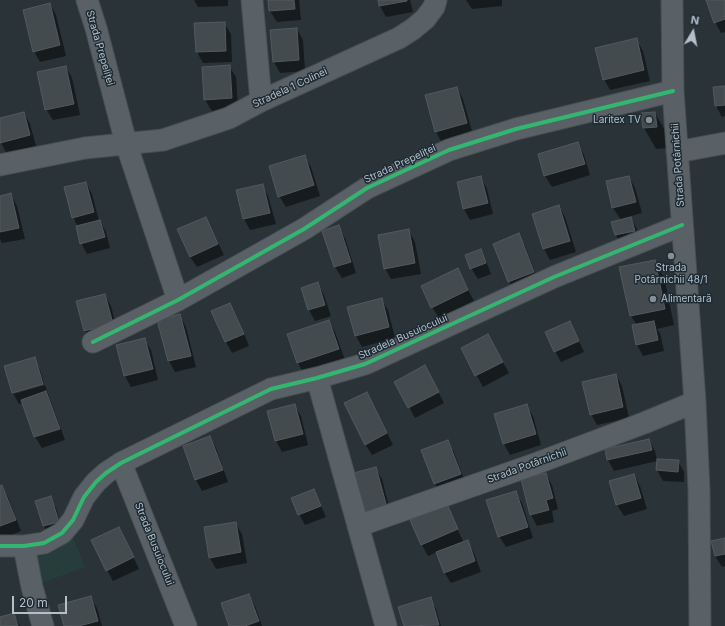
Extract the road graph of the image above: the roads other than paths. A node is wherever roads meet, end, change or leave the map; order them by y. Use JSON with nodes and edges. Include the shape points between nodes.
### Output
{"nodes":[{"id":1,"x":87,"y":0,"type":"edge"},
{"id":2,"x":252,"y":0,"type":"edge"},
{"id":3,"x":436,"y":0,"type":"edge"},
{"id":4,"x":672,"y":0,"type":"edge"},
{"id":5,"x":673,"y":90,"type":"junction"},
{"id":6,"x":261,"y":101,"type":"junction"},
{"id":7,"x":126,"y":143,"type":"junction"},
{"id":8,"x":725,"y":143,"type":"edge"},
{"id":9,"x":677,"y":152,"type":"junction"},
{"id":10,"x":0,"y":166,"type":"edge"},
{"id":11,"x":682,"y":225,"type":"junction"},
{"id":12,"x":178,"y":300,"type":"junction"},
{"id":13,"x":93,"y":342,"type":"dead end"},
{"id":14,"x":317,"y":378,"type":"junction"},
{"id":15,"x":696,"y":402,"type":"junction"},
{"id":16,"x":121,"y":463,"type":"junction"},
{"id":17,"x":358,"y":526,"type":"junction"},
{"id":18,"x":0,"y":546,"type":"edge"},
{"id":19,"x":24,"y":546,"type":"junction"},
{"id":20,"x":43,"y":626,"type":"edge"},
{"id":21,"x":186,"y":626,"type":"edge"},
{"id":22,"x":386,"y":626,"type":"edge"},
{"id":23,"x":700,"y":626,"type":"edge"}],
"edges":[{"from":1,"to":7,"type":"street","name":"Strada Prepeliței"},
{"from":2,"to":6,"type":"street"},
{"from":3,"to":6,"type":"street","name":"Stradela 1 Colinei","via":[[425,19],[399,38]]},
{"from":4,"to":5,"type":"street","name":"Strada Potârnichii"},
{"from":5,"to":9,"type":"street","name":"Strada Potârnichii"},
{"from":5,"to":12,"type":"street","name":"Strada Prepeliței","via":[[516,129],[449,150],[367,188],[304,230]]},
{"from":6,"to":7,"type":"street","name":"Stradela 1 Colinei","via":[[229,118],[163,140]]},
{"from":7,"to":10,"type":"street","via":[[85,148]]},
{"from":7,"to":12,"type":"street","name":"Strada Prepeliței"},
{"from":8,"to":9,"type":"street"},
{"from":9,"to":11,"type":"street","name":"Strada Potârnichii"},
{"from":11,"to":14,"type":"street","name":"Stradela Busuiocului","via":[[554,277],[366,364]]},
{"from":11,"to":15,"type":"street","name":"Strada Potârnichii"},
{"from":12,"to":13,"type":"street","name":"Strada Prepeliței"},
{"from":14,"to":16,"type":"street","name":"Stradela Busuiocului","via":[[270,389]]},
{"from":14,"to":17,"type":"street"},
{"from":15,"to":17,"type":"street","name":"Strada Potârnichii","via":[[539,462]]},
{"from":15,"to":23,"type":"street","name":"Strada Potârnichii"},
{"from":16,"to":19,"type":"street","name":"Stradela Busuiocului","via":[[96,482],[62,533],[44,543]]},
{"from":16,"to":21,"type":"street","name":"Strada Busuiocului"},
{"from":17,"to":22,"type":"street"},
{"from":18,"to":19,"type":"street"},
{"from":19,"to":20,"type":"street"}]}
